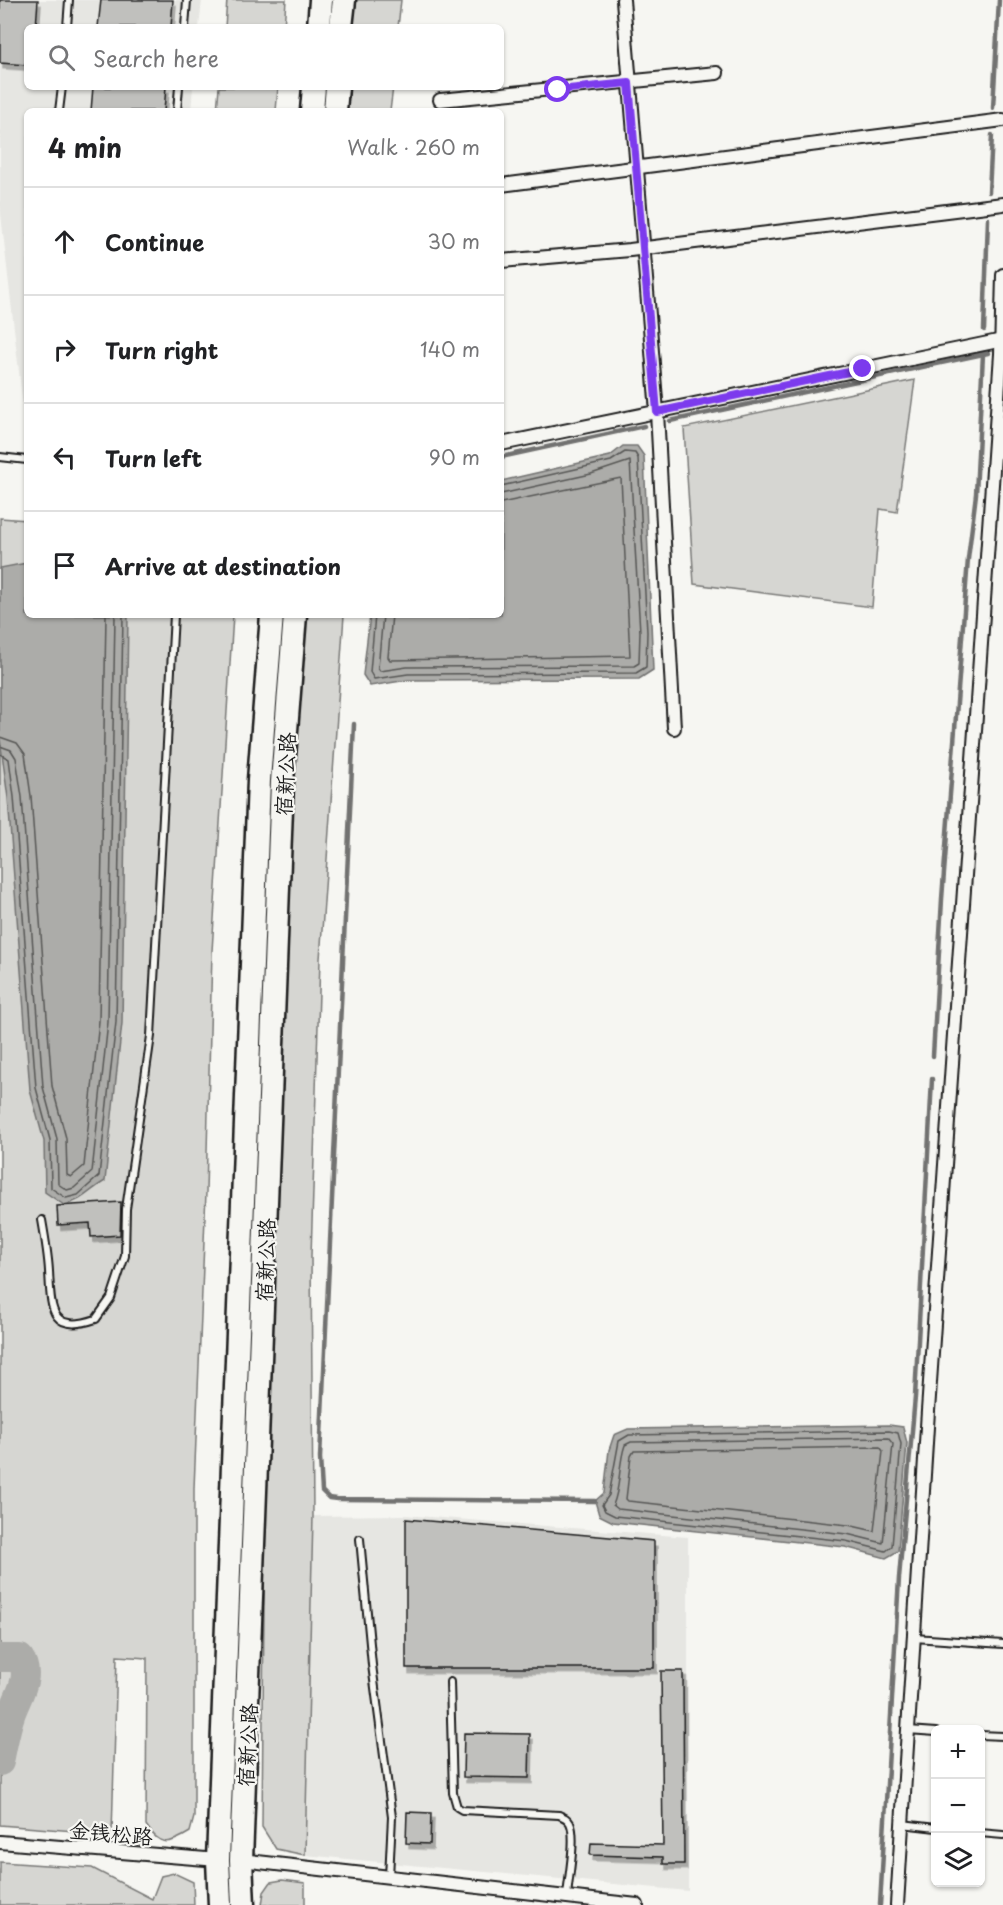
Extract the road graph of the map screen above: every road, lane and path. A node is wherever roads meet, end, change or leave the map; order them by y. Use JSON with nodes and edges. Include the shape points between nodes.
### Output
{"nodes":[{"id":1,"x":69,"y":0,"type":"edge"},
{"id":2,"x":187,"y":0,"type":"edge"},
{"id":3,"x":321,"y":0,"type":"edge"},
{"id":4,"x":344,"y":0,"type":"edge"},
{"id":5,"x":623,"y":0,"type":"edge"},
{"id":6,"x":67,"y":24,"type":"edge"},
{"id":7,"x":184,"y":24,"type":"edge"},
{"id":8,"x":319,"y":24,"type":"edge"},
{"id":9,"x":341,"y":24,"type":"edge"},
{"id":10,"x":717,"y":73,"type":"dead end"},
{"id":11,"x":629,"y":83,"type":"junction"},
{"id":12,"x":62,"y":90,"type":"edge"},
{"id":13,"x":179,"y":90,"type":"edge"},
{"id":14,"x":314,"y":90,"type":"edge"},
{"id":15,"x":337,"y":90,"type":"edge"},
{"id":16,"x":440,"y":100,"type":"dead end"},
{"id":17,"x":59,"y":108,"type":"edge"},
{"id":18,"x":177,"y":108,"type":"edge"},
{"id":19,"x":312,"y":108,"type":"edge"},
{"id":20,"x":335,"y":108,"type":"edge"},
{"id":21,"x":1003,"y":120,"type":"edge"},
{"id":22,"x":636,"y":168,"type":"junction"},
{"id":23,"x":504,"y":185,"type":"edge"},
{"id":24,"x":1003,"y":204,"type":"edge"},
{"id":25,"x":642,"y":249,"type":"junction"},
{"id":26,"x":504,"y":261,"type":"edge"},
{"id":27,"x":1003,"y":275,"type":"edge"},
{"id":28,"x":1002,"y":340,"type":"edge"},
{"id":29,"x":657,"y":412,"type":"junction"},
{"id":30,"x":504,"y":443,"type":"edge"},
{"id":31,"x":0,"y":457,"type":"edge"},
{"id":32,"x":24,"y":460,"type":"edge"},
{"id":33,"x":174,"y":618,"type":"edge"},
{"id":34,"x":272,"y":618,"type":"edge"},
{"id":35,"x":295,"y":618,"type":"edge"},
{"id":36,"x":674,"y":728,"type":"dead end"},
{"id":37,"x":42,"y":1220,"type":"dead end"},
{"id":38,"x":360,"y":1539,"type":"dead end"},
{"id":39,"x":914,"y":1638,"type":"junction"},
{"id":40,"x":1003,"y":1644,"type":"edge"},
{"id":41,"x":450,"y":1682,"type":"dead end"},
{"id":42,"x":908,"y":1730,"type":"junction"},
{"id":43,"x":931,"y":1732,"type":"edge"},
{"id":44,"x":985,"y":1735,"type":"edge"},
{"id":45,"x":1003,"y":1737,"type":"edge"},
{"id":46,"x":902,"y":1824,"type":"junction"},
{"id":47,"x":931,"y":1827,"type":"edge"},
{"id":48,"x":985,"y":1833,"type":"edge"},
{"id":49,"x":1003,"y":1835,"type":"edge"},
{"id":50,"x":0,"y":1842,"type":"edge"},
{"id":51,"x":218,"y":1860,"type":"junction"},
{"id":52,"x":241,"y":1860,"type":"junction"},
{"id":53,"x":389,"y":1877,"type":"junction"},
{"id":54,"x":567,"y":1897,"type":"junction"},
{"id":55,"x":220,"y":1905,"type":"edge"},
{"id":56,"x":243,"y":1905,"type":"edge"},
{"id":57,"x":637,"y":1905,"type":"edge"},
{"id":58,"x":897,"y":1905,"type":"edge"}],
"edges":[{"from":1,"to":6,"type":"lane"},
{"from":2,"to":7,"type":"lane"},
{"from":3,"to":8,"type":"highway"},
{"from":4,"to":9,"type":"highway"},
{"from":5,"to":11,"type":"street"},
{"from":10,"to":11,"type":"street"},
{"from":11,"to":16,"type":"street"},
{"from":11,"to":22,"type":"street"},
{"from":12,"to":17,"type":"lane"},
{"from":13,"to":18,"type":"lane"},
{"from":14,"to":19,"type":"highway"},
{"from":15,"to":20,"type":"highway"},
{"from":21,"to":22,"type":"street"},
{"from":22,"to":23,"type":"street"},
{"from":22,"to":25,"type":"street"},
{"from":24,"to":25,"type":"street"},
{"from":25,"to":26,"type":"street"},
{"from":25,"to":29,"type":"street"},
{"from":27,"to":28,"type":"street"},
{"from":28,"to":29,"type":"street"},
{"from":28,"to":39,"type":"street"},
{"from":29,"to":30,"type":"street"},
{"from":29,"to":36,"type":"street"},
{"from":31,"to":32,"type":"lane"},
{"from":33,"to":37,"type":"lane","via":[[151,1036],[126,1209],[125,1256],[111,1298],[96,1319],[72,1324],[57,1318],[50,1304]]},
{"from":34,"to":51,"type":"highway","name":"宿新公路","via":[[260,780]]},
{"from":35,"to":52,"type":"highway","name":"宿新公路","via":[[282,782]]},
{"from":38,"to":53,"type":"lane","via":[[392,1817]]},
{"from":39,"to":40,"type":"lane"},
{"from":39,"to":42,"type":"street"},
{"from":41,"to":54,"type":"lane","via":[[453,1793],[457,1807],[567,1818],[572,1836]]},
{"from":42,"to":43,"type":"lane"},
{"from":42,"to":46,"type":"street"},
{"from":44,"to":45,"type":"lane"},
{"from":46,"to":47,"type":"lane"},
{"from":46,"to":58,"type":"street"},
{"from":48,"to":49,"type":"lane"},
{"from":50,"to":51,"type":"street","name":"金钱松路"},
{"from":51,"to":55,"type":"highway","name":"宿新公路"},
{"from":52,"to":53,"type":"street"},
{"from":52,"to":56,"type":"highway","name":"宿新公路"},
{"from":53,"to":54,"type":"street"},
{"from":54,"to":57,"type":"street"}]}
